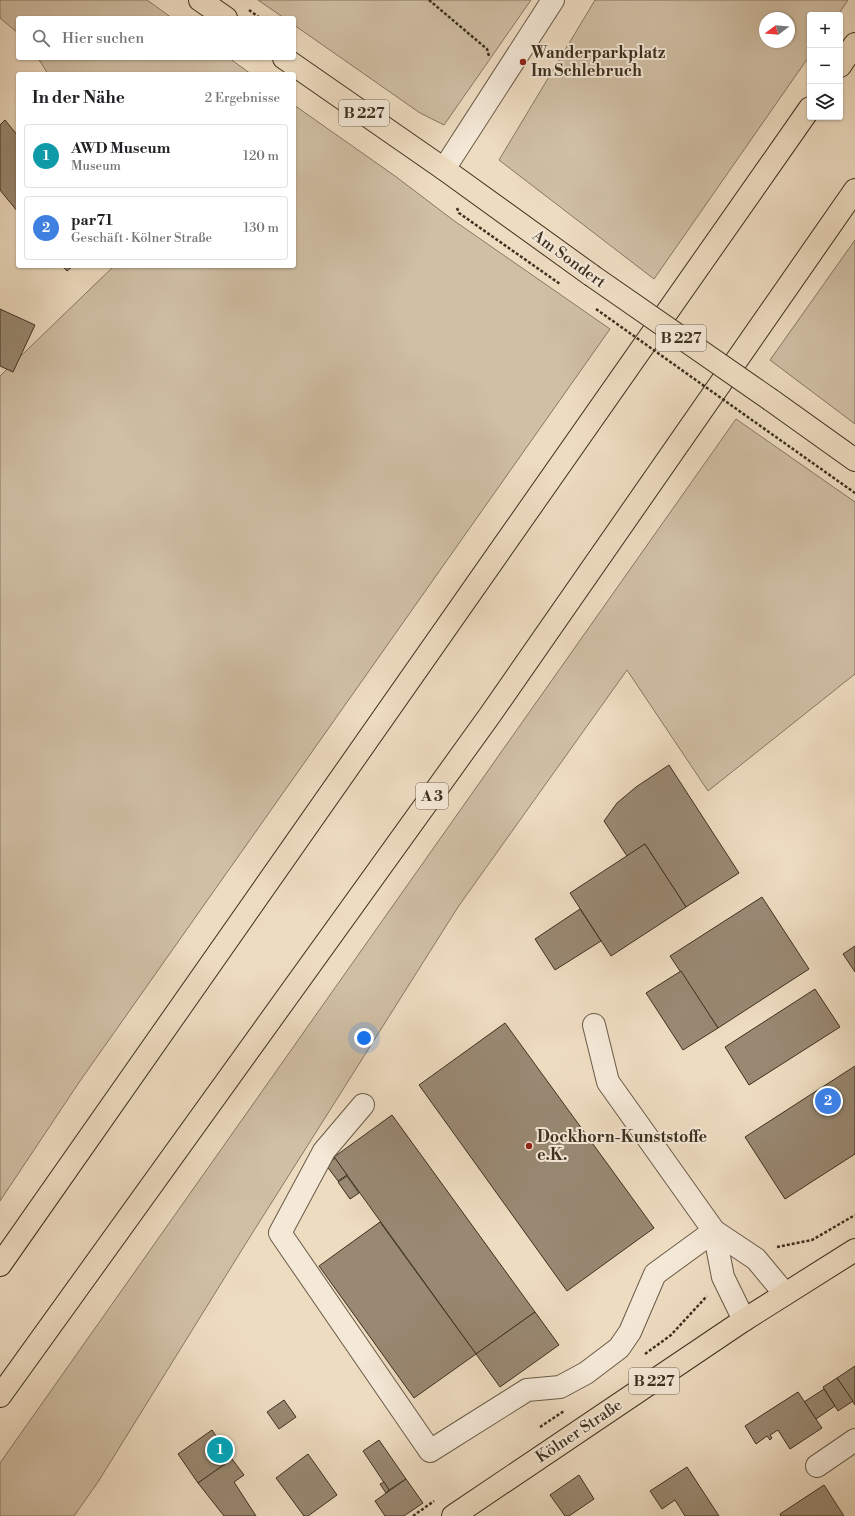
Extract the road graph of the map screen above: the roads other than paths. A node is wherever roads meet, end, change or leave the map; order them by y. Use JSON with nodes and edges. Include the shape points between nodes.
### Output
{"nodes":[{"id":1,"x":200,"y":0,"type":"edge"},
{"id":2,"x":553,"y":0,"type":"edge"},
{"id":3,"x":223,"y":16,"type":"edge"},
{"id":4,"x":855,"y":44,"type":"edge"},
{"id":5,"x":287,"y":60,"type":"edge"},
{"id":6,"x":843,"y":62,"type":"edge"},
{"id":7,"x":807,"y":112,"type":"edge"},
{"id":8,"x":444,"y":169,"type":"junction"},
{"id":9,"x":855,"y":190,"type":"edge"},
{"id":10,"x":855,"y":460,"type":"edge"},
{"id":11,"x":594,"y":1025,"type":"dead end"},
{"id":12,"x":363,"y":1105,"type":"dead end"},
{"id":13,"x":714,"y":1231,"type":"junction"},
{"id":14,"x":855,"y":1250,"type":"edge"},
{"id":15,"x":0,"y":1264,"type":"edge"},
{"id":16,"x":785,"y":1294,"type":"junction"},
{"id":17,"x":744,"y":1320,"type":"junction"},
{"id":18,"x":0,"y":1396,"type":"edge"},
{"id":19,"x":855,"y":1440,"type":"edge"},
{"id":20,"x":816,"y":1466,"type":"dead end"},
{"id":21,"x":453,"y":1516,"type":"edge"}],
"edges":[{"from":1,"to":3,"type":"main road"},
{"from":2,"to":8,"type":"street"},
{"from":4,"to":6,"type":"main road"},
{"from":5,"to":8,"type":"main road","name":"Am Sondert","number":"B 227"},
{"from":7,"to":15,"type":"main road"},
{"from":8,"to":10,"type":"main road","name":"Am Sondert","number":"B 227","bridge":true},
{"from":9,"to":18,"type":"main road","number":"A 3","via":[[490,715]]},
{"from":11,"to":13,"type":"street","via":[[608,1082]]},
{"from":12,"to":13,"type":"street","via":[[324,1151],[280,1233],[430,1451],[527,1390],[560,1387],[586,1374],[619,1348],[630,1332],[655,1274]]},
{"from":13,"to":16,"type":"street","via":[[756,1259]]},
{"from":13,"to":17,"type":"street","via":[[723,1277]]},
{"from":14,"to":16,"type":"main road","name":"Kölner Straße","number":"B 227"},
{"from":16,"to":17,"type":"main road","name":"Kölner Straße","number":"B 227"},
{"from":17,"to":21,"type":"main road","name":"Kölner Straße","number":"B 227"},
{"from":19,"to":20,"type":"street"}]}
